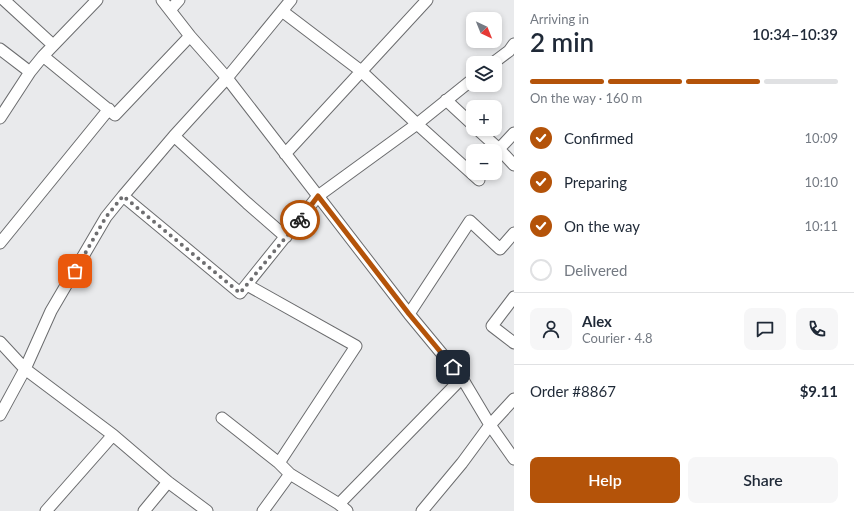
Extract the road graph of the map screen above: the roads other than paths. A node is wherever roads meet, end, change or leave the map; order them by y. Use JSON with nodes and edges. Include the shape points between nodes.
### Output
{"nodes":[{"id":1,"x":4,"y":0,"type":"edge"},
{"id":2,"x":162,"y":0,"type":"edge"},
{"id":3,"x":179,"y":0,"type":"edge"},
{"id":4,"x":291,"y":0,"type":"edge"},
{"id":5,"x":427,"y":0,"type":"edge"},
{"id":6,"x":92,"y":2,"type":"edge"},
{"id":7,"x":170,"y":10,"type":"junction"},
{"id":8,"x":282,"y":11,"type":"junction"},
{"id":9,"x":190,"y":36,"type":"junction"},
{"id":10,"x":514,"y":44,"type":"edge"},
{"id":11,"x":53,"y":45,"type":"junction"},
{"id":12,"x":0,"y":48,"type":"edge"},
{"id":13,"x":43,"y":56,"type":"junction"},
{"id":14,"x":502,"y":56,"type":"edge"},
{"id":15,"x":361,"y":71,"type":"junction"},
{"id":16,"x":30,"y":72,"type":"junction"},
{"id":17,"x":227,"y":78,"type":"junction"},
{"id":18,"x":466,"y":84,"type":"edge"},
{"id":19,"x":446,"y":100,"type":"junction"},
{"id":20,"x":108,"y":109,"type":"junction"},
{"id":21,"x":0,"y":118,"type":"edge"},
{"id":22,"x":466,"y":119,"type":"edge"},
{"id":23,"x":417,"y":124,"type":"junction"},
{"id":24,"x":514,"y":133,"type":"edge"},
{"id":25,"x":174,"y":136,"type":"junction"},
{"id":26,"x":485,"y":136,"type":"edge"},
{"id":27,"x":494,"y":144,"type":"edge"},
{"id":28,"x":502,"y":146,"type":"edge"},
{"id":29,"x":502,"y":152,"type":"edge"},
{"id":30,"x":285,"y":154,"type":"junction"},
{"id":31,"x":514,"y":165,"type":"edge"},
{"id":32,"x":466,"y":168,"type":"edge"},
{"id":33,"x":123,"y":196,"type":"junction"},
{"id":34,"x":318,"y":196,"type":"junction"},
{"id":35,"x":514,"y":233,"type":"edge"},
{"id":36,"x":286,"y":237,"type":"junction"},
{"id":37,"x":0,"y":244,"type":"edge"},
{"id":38,"x":247,"y":285,"type":"junction"},
{"id":39,"x":514,"y":297,"type":"edge"},
{"id":40,"x":409,"y":314,"type":"junction"},
{"id":41,"x":0,"y":342,"type":"edge"},
{"id":42,"x":514,"y":343,"type":"edge"},
{"id":43,"x":24,"y":369,"type":"junction"},
{"id":44,"x":462,"y":378,"type":"junction"},
{"id":45,"x":514,"y":399,"type":"edge"},
{"id":46,"x":0,"y":415,"type":"edge"},
{"id":47,"x":222,"y":418,"type":"dead end"},
{"id":48,"x":490,"y":425,"type":"junction"},
{"id":49,"x":113,"y":435,"type":"junction"},
{"id":50,"x":514,"y":459,"type":"edge"},
{"id":51,"x":279,"y":463,"type":"junction"},
{"id":52,"x":290,"y":474,"type":"junction"},
{"id":53,"x":168,"y":482,"type":"junction"},
{"id":54,"x":343,"y":507,"type":"edge"},
{"id":55,"x":200,"y":509,"type":"edge"},
{"id":56,"x":46,"y":511,"type":"edge"},
{"id":57,"x":144,"y":511,"type":"edge"},
{"id":58,"x":263,"y":511,"type":"edge"},
{"id":59,"x":422,"y":511,"type":"edge"}],
"edges":[{"from":1,"to":11,"type":"street"},
{"from":2,"to":7,"type":"street"},
{"from":3,"to":7,"type":"street"},
{"from":4,"to":8,"type":"street"},
{"from":5,"to":15,"type":"street"},
{"from":6,"to":11,"type":"street"},
{"from":7,"to":9,"type":"street"},
{"from":8,"to":15,"type":"street"},
{"from":8,"to":17,"type":"street"},
{"from":9,"to":17,"type":"street"},
{"from":9,"to":20,"type":"street","via":[[115,115]]},
{"from":10,"to":14,"type":"street"},
{"from":11,"to":13,"type":"street"},
{"from":12,"to":16,"type":"street"},
{"from":13,"to":16,"type":"street"},
{"from":13,"to":20,"type":"street"},
{"from":15,"to":23,"type":"street"},
{"from":15,"to":30,"type":"street"},
{"from":16,"to":21,"type":"street"},
{"from":17,"to":25,"type":"street"},
{"from":17,"to":30,"type":"street"},
{"from":18,"to":19,"type":"street"},
{"from":19,"to":22,"type":"street"},
{"from":19,"to":23,"type":"street"},
{"from":20,"to":37,"type":"street"},
{"from":23,"to":32,"type":"street"},
{"from":23,"to":34,"type":"street"},
{"from":24,"to":28,"type":"street"},
{"from":25,"to":33,"type":"street"},
{"from":25,"to":36,"type":"street"},
{"from":26,"to":27,"type":"street"},
{"from":29,"to":31,"type":"street"},
{"from":30,"to":34,"type":"street"},
{"from":33,"to":38,"type":"street","via":[[240,293]]},
{"from":33,"to":43,"type":"street","via":[[106,217],[51,311]]},
{"from":34,"to":36,"type":"street"},
{"from":34,"to":40,"type":"street"},
{"from":35,"to":40,"type":"street","via":[[500,250],[470,221]]},
{"from":36,"to":38,"type":"street"},
{"from":38,"to":51,"type":"street","via":[[356,346]]},
{"from":39,"to":42,"type":"street","via":[[492,326]]},
{"from":40,"to":44,"type":"street"},
{"from":41,"to":43,"type":"street"},
{"from":43,"to":46,"type":"street"},
{"from":43,"to":49,"type":"street"},
{"from":44,"to":48,"type":"street"},
{"from":44,"to":54,"type":"street"},
{"from":45,"to":48,"type":"street"},
{"from":47,"to":51,"type":"street"},
{"from":48,"to":50,"type":"street"},
{"from":48,"to":59,"type":"street"},
{"from":49,"to":53,"type":"street"},
{"from":49,"to":56,"type":"street"},
{"from":51,"to":52,"type":"street"},
{"from":52,"to":54,"type":"street"},
{"from":52,"to":58,"type":"street"},
{"from":53,"to":55,"type":"street"},
{"from":53,"to":57,"type":"street"}]}
